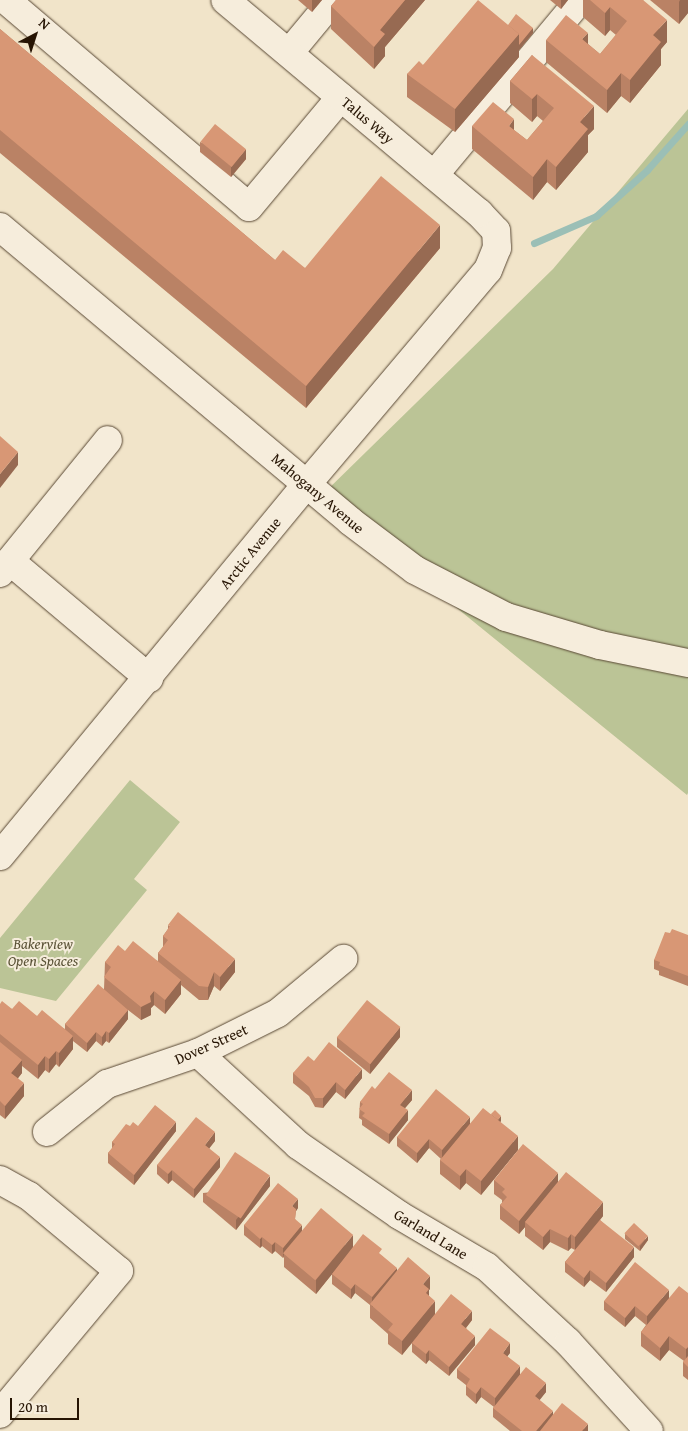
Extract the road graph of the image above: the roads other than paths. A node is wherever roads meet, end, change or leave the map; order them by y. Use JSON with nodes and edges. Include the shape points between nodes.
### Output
{"nodes":[{"id":1,"x":6,"y":0,"type":"edge"},
{"id":2,"x":225,"y":0,"type":"edge"},
{"id":3,"x":333,"y":0,"type":"edge"},
{"id":4,"x":580,"y":0,"type":"edge"},
{"id":5,"x":288,"y":53,"type":"junction"},
{"id":6,"x":341,"y":97,"type":"junction"},
{"id":7,"x":434,"y":175,"type":"junction"},
{"id":8,"x":0,"y":226,"type":"edge"},
{"id":9,"x":497,"y":248,"type":"joint"},
{"id":10,"x":108,"y":440,"type":"dead end"},
{"id":11,"x":307,"y":484,"type":"junction"},
{"id":12,"x":5,"y":567,"type":"edge"},
{"id":13,"x":688,"y":663,"type":"edge"},
{"id":14,"x":149,"y":678,"type":"junction"},
{"id":15,"x":5,"y":840,"type":"edge"},
{"id":16,"x":342,"y":959,"type":"dead end"},
{"id":17,"x":198,"y":1054,"type":"junction"},
{"id":18,"x":47,"y":1132,"type":"dead end"},
{"id":19,"x":0,"y":1180,"type":"edge"},
{"id":20,"x":0,"y":1414,"type":"edge"},
{"id":21,"x":649,"y":1431,"type":"edge"}],
"edges":[{"from":1,"to":6,"type":"street","via":[[249,207]]},
{"from":2,"to":5,"type":"street","name":"Talus Way"},
{"from":3,"to":5,"type":"street"},
{"from":4,"to":7,"type":"street"},
{"from":5,"to":6,"type":"street","name":"Talus Way"},
{"from":6,"to":7,"type":"street","name":"Talus Way"},
{"from":7,"to":9,"type":"street","name":"Talus Way","via":[[496,231]]},
{"from":8,"to":11,"type":"street","name":"Mahogany Avenue"},
{"from":9,"to":11,"type":"street","name":"Arctic Avenue","via":[[488,270]]},
{"from":10,"to":12,"type":"street"},
{"from":11,"to":13,"type":"street","name":"Mahogany Avenue","via":[[415,570],[506,617],[600,644]]},
{"from":11,"to":14,"type":"street","name":"Arctic Avenue"},
{"from":12,"to":14,"type":"street"},
{"from":14,"to":15,"type":"street","name":"Arctic Avenue"},
{"from":16,"to":17,"type":"street","name":"Dover Street","via":[[278,1013]]},
{"from":17,"to":18,"type":"street","name":"Dover Street","via":[[107,1084]]},
{"from":17,"to":21,"type":"street","name":"Garland Lane","via":[[298,1145],[399,1215],[487,1268],[568,1342]]},
{"from":19,"to":20,"type":"street","via":[[29,1196],[119,1271]]}]}
